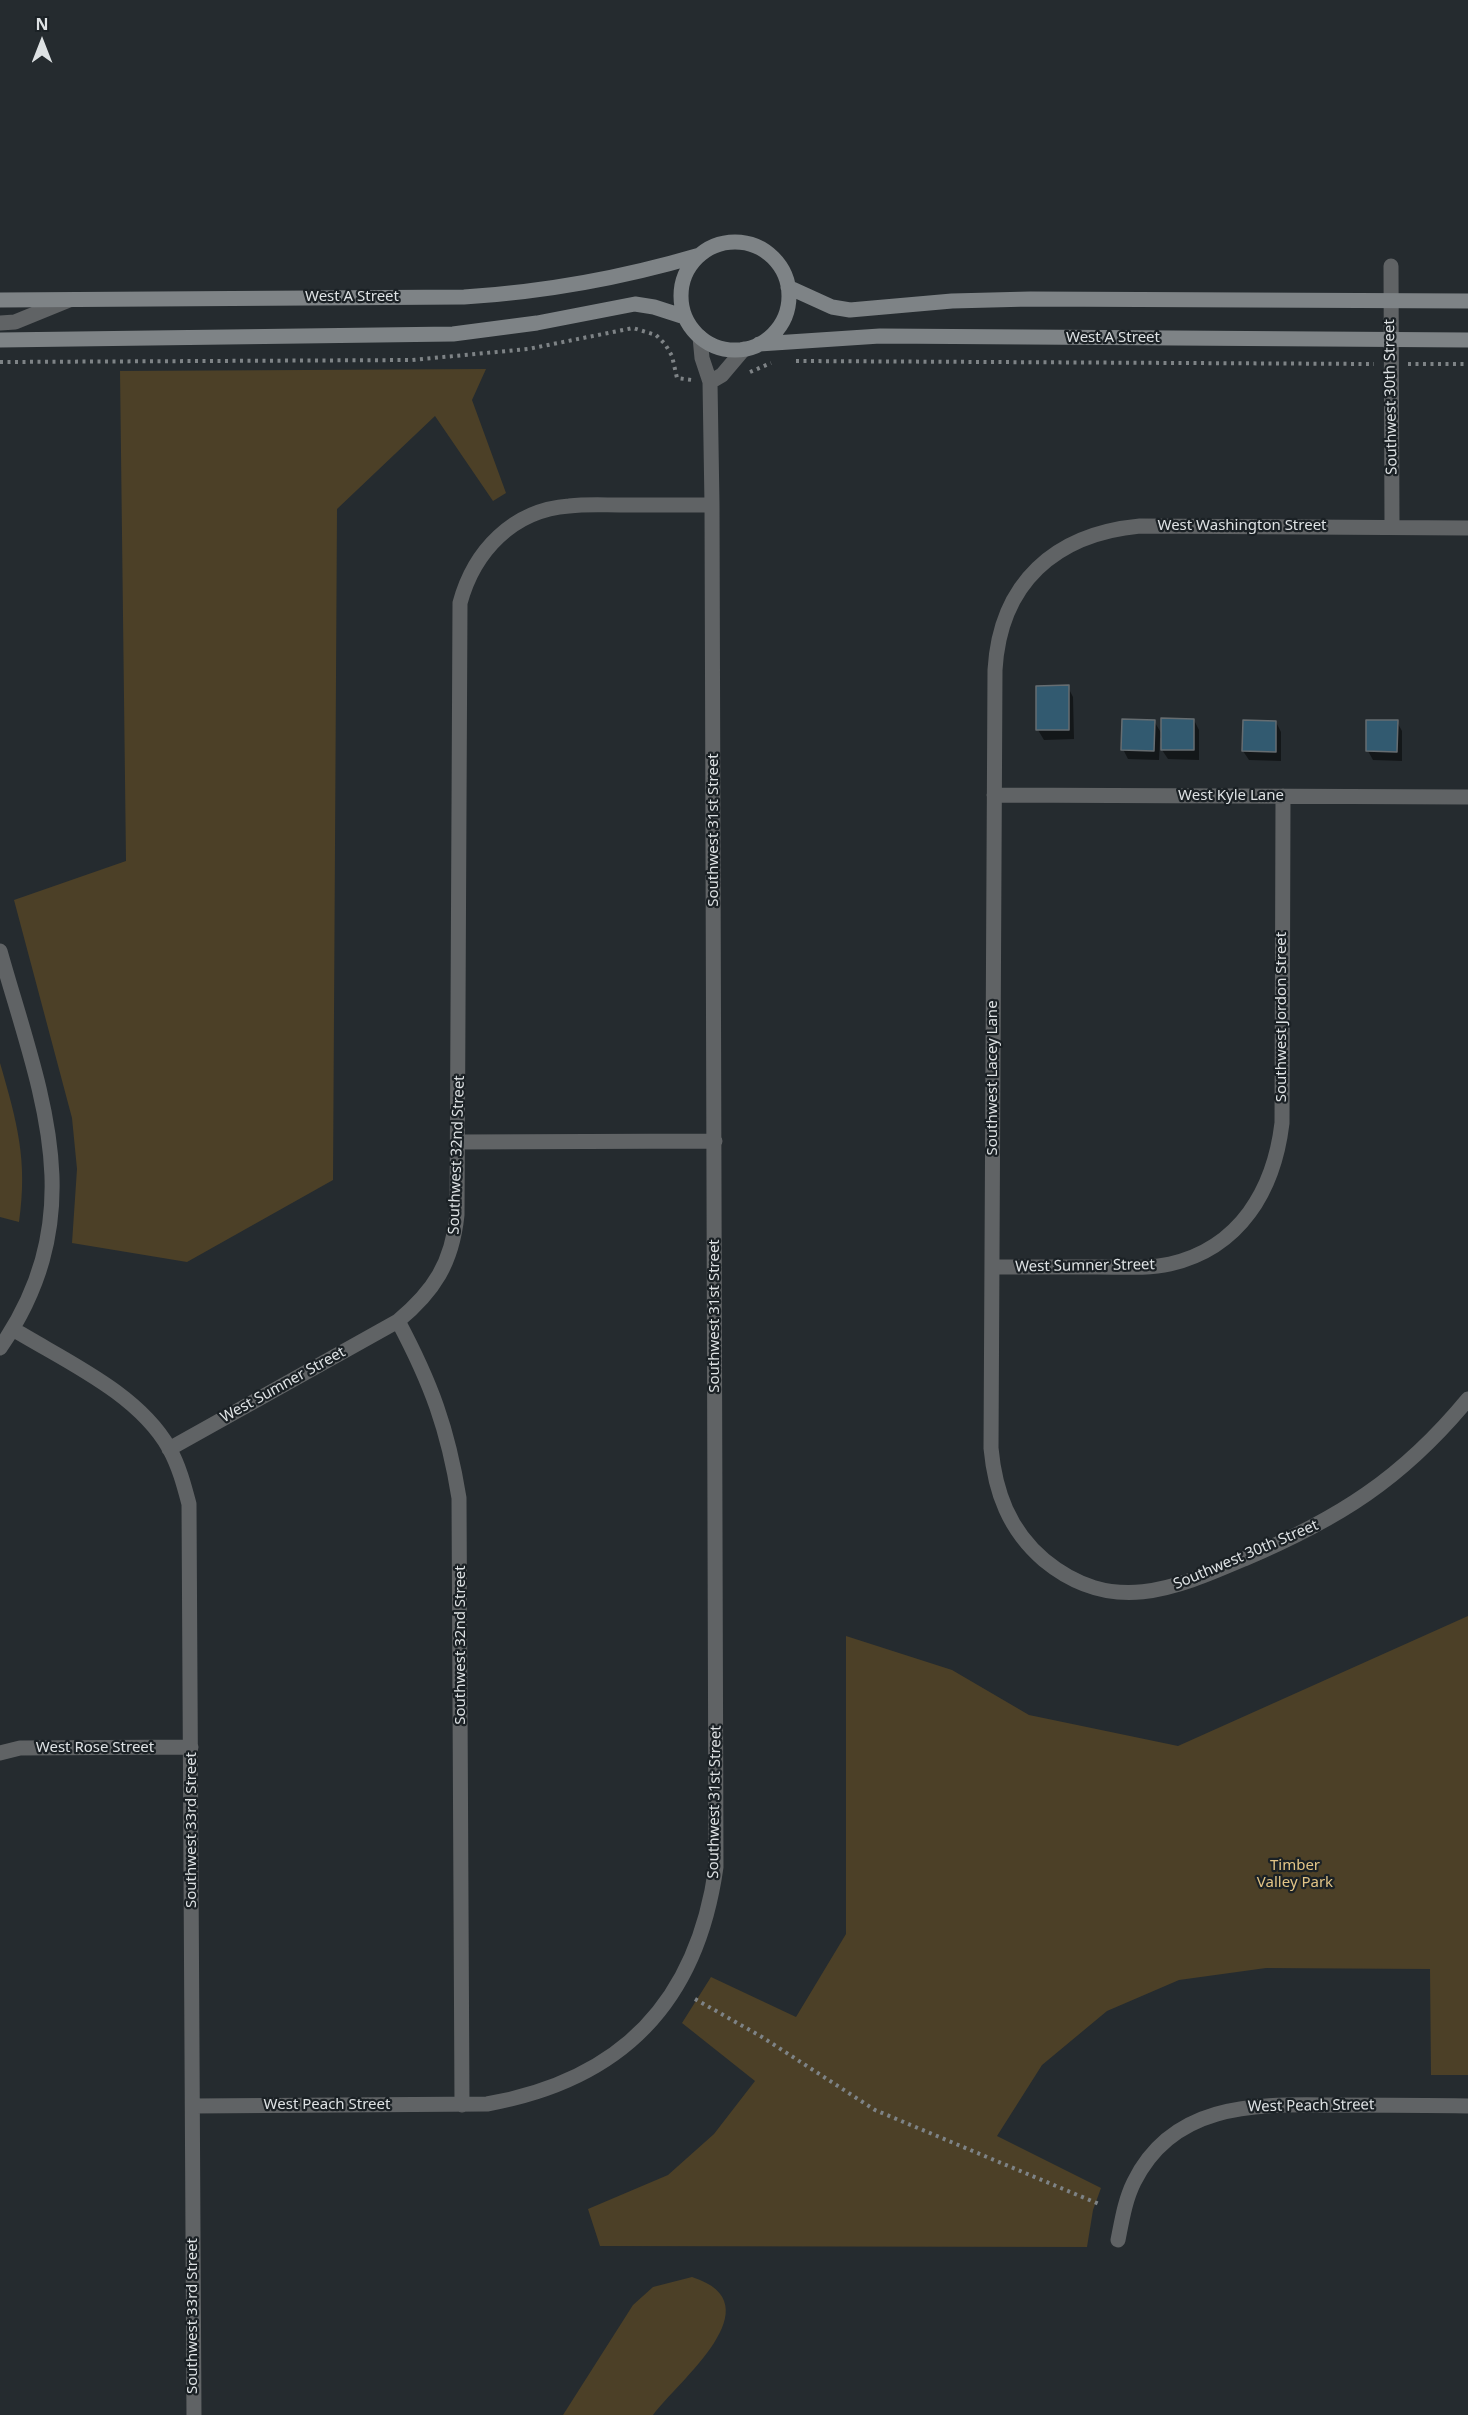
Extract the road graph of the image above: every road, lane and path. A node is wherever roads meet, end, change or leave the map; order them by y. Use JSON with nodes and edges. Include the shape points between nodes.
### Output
{"nodes":[{"id":1,"x":700,"y":255,"type":"junction"},
{"id":2,"x":1391,"y":266,"type":"dead end"},
{"id":3,"x":788,"y":287,"type":"junction"},
{"id":4,"x":0,"y":300,"type":"edge"},
{"id":5,"x":69,"y":300,"type":"junction"},
{"id":6,"x":1390,"y":300,"type":"junction"},
{"id":7,"x":1468,"y":301,"type":"edge"},
{"id":8,"x":685,"y":317,"type":"junction"},
{"id":9,"x":0,"y":323,"type":"edge"},
{"id":10,"x":700,"y":338,"type":"junction"},
{"id":11,"x":0,"y":340,"type":"edge"},
{"id":12,"x":1389,"y":340,"type":"junction"},
{"id":13,"x":1468,"y":340,"type":"edge"},
{"id":14,"x":752,"y":347,"type":"junction"},
{"id":15,"x":710,"y":382,"type":"junction"},
{"id":16,"x":712,"y":505,"type":"junction"},
{"id":17,"x":1392,"y":527,"type":"junction"},
{"id":18,"x":1468,"y":528,"type":"edge"},
{"id":19,"x":1031,"y":575,"type":"joint"},
{"id":20,"x":994,"y":795,"type":"junction"},
{"id":21,"x":1283,"y":796,"type":"junction"},
{"id":22,"x":1468,"y":797,"type":"edge"},
{"id":23,"x":0,"y":951,"type":"edge"},
{"id":24,"x":715,"y":1141,"type":"junction"},
{"id":25,"x":459,"y":1142,"type":"junction"},
{"id":26,"x":1239,"y":1226,"type":"joint"},
{"id":27,"x":992,"y":1267,"type":"junction"},
{"id":28,"x":398,"y":1321,"type":"junction"},
{"id":29,"x":13,"y":1329,"type":"junction"},
{"id":30,"x":0,"y":1348,"type":"edge"},
{"id":31,"x":1468,"y":1399,"type":"edge"},
{"id":32,"x":169,"y":1449,"type":"junction"},
{"id":33,"x":1055,"y":1568,"type":"joint"},
{"id":34,"x":191,"y":1747,"type":"junction"},
{"id":35,"x":0,"y":1753,"type":"edge"},
{"id":36,"x":695,"y":1999,"type":"dead end"},
{"id":37,"x":462,"y":2105,"type":"junction"},
{"id":38,"x":192,"y":2106,"type":"junction"},
{"id":39,"x":1468,"y":2106,"type":"edge"},
{"id":40,"x":1099,"y":2204,"type":"dead end"},
{"id":41,"x":1118,"y":2240,"type":"dead end"},
{"id":42,"x":194,"y":2415,"type":"edge"}],
"edges":[{"from":1,"to":3,"type":"main road","via":[[716,245],[753,245],[770,255],[782,269]]},
{"from":1,"to":5,"type":"main road","name":"West A Street","via":[[600,282],[517,294]]},
{"from":1,"to":8,"type":"main road","via":[[682,284]]},
{"from":2,"to":6,"type":"street","name":"Southwest 30th Street"},
{"from":3,"to":6,"type":"main road","via":[[832,307],[850,310],[1030,299]]},
{"from":3,"to":14,"type":"main road","via":[[789,304],[783,321],[773,334]]},
{"from":4,"to":5,"type":"main road","name":"West A Street"},
{"from":5,"to":9,"type":"street","via":[[15,322]]},
{"from":6,"to":7,"type":"main road"},
{"from":6,"to":12,"type":"street","name":"Southwest 30th Street"},
{"from":8,"to":10,"type":"main road"},
{"from":8,"to":11,"type":"main road","via":[[635,304],[453,334]]},
{"from":10,"to":14,"type":"main road","via":[[729,350]]},
{"from":10,"to":15,"type":"street","name":"Southwest 31st Street"},
{"from":12,"to":13,"type":"main road","name":"West A Street"},
{"from":12,"to":14,"type":"main road","name":"West A Street","via":[[880,336]]},
{"from":12,"to":17,"type":"street","name":"Southwest 30th Street"},
{"from":14,"to":15,"type":"street"},
{"from":15,"to":16,"type":"street","name":"Southwest 31st Street"},
{"from":16,"to":24,"type":"street","name":"Southwest 31st Street"},
{"from":16,"to":25,"type":"street","name":"Southwest 32nd Street","via":[[550,509],[520,520],[484,551],[465,584],[458,632]]},
{"from":17,"to":18,"type":"street","name":"West Washington Street"},
{"from":17,"to":19,"type":"street","name":"West Washington Street","via":[[1113,528],[1060,550]]},
{"from":19,"to":20,"type":"street","name":"Southwest Lacey Lane","via":[[1002,625],[996,653]]},
{"from":20,"to":21,"type":"street","name":"West Kyle Lane"},
{"from":20,"to":27,"type":"street","name":"Southwest Lacey Lane"},
{"from":21,"to":22,"type":"street","name":"West Kyle Lane"},
{"from":21,"to":26,"type":"street","name":"Southwest Jordon Street","via":[[1282,1124],[1279,1152],[1270,1179]]},
{"from":23,"to":29,"type":"street","via":[[47,1119],[53,1166],[52,1209],[44,1255]]},
{"from":24,"to":25,"type":"street"},
{"from":24,"to":37,"type":"street","name":"Southwest 31st Street","via":[[716,1867],[711,1905],[688,1967],[668,2000],[648,2025],[618,2051],[561,2085],[525,2097]]},
{"from":25,"to":28,"type":"street","name":"Southwest 32nd Street","via":[[454,1242],[433,1286]]},
{"from":26,"to":27,"type":"street","name":"West Sumner Street","via":[[1199,1253],[1153,1266]]},
{"from":27,"to":33,"type":"street","name":"Southwest Lacey Lane","via":[[994,1477],[1002,1504],[1016,1529],[1034,1552]]},
{"from":28,"to":32,"type":"street","name":"West Sumner Street"},
{"from":28,"to":37,"type":"street","name":"Southwest 32nd Street","via":[[441,1413],[459,1498]]},
{"from":29,"to":30,"type":"street"},
{"from":29,"to":32,"type":"street","name":"Southwest 33rd Street","via":[[124,1397],[144,1415]]},
{"from":31,"to":33,"type":"street","name":"Southwest 30th Street","via":[[1413,1459],[1336,1516],[1301,1535],[1180,1586],[1143,1593],[1105,1590]]},
{"from":32,"to":34,"type":"street","name":"Southwest 33rd Street","via":[[189,1504]]},
{"from":34,"to":35,"type":"street","name":"West Rose Street","via":[[20,1748]]},
{"from":34,"to":38,"type":"street","name":"Southwest 33rd Street"},
{"from":36,"to":40,"type":"path","via":[[875,2110]]},
{"from":37,"to":38,"type":"street","name":"West Peach Street"},
{"from":38,"to":42,"type":"street","name":"Southwest 33rd Street"},
{"from":39,"to":41,"type":"street","name":"West Peach Street","via":[[1266,2104],[1202,2118],[1168,2140],[1142,2167],[1128,2198]]}]}
